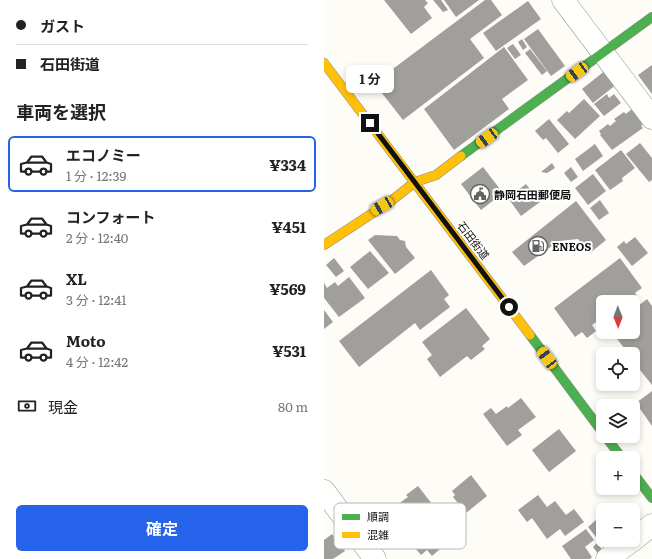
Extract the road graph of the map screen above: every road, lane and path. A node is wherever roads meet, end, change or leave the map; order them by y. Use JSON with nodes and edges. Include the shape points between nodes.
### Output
{"nodes":[{"id":1,"x":563,"y":0,"type":"edge"},
{"id":2,"x":652,"y":17,"type":"edge"},
{"id":3,"x":603,"y":53,"type":"junction"},
{"id":4,"x":324,"y":63,"type":"edge"},
{"id":5,"x":652,"y":118,"type":"edge"},
{"id":6,"x":415,"y":182,"type":"junction"},
{"id":7,"x":324,"y":245,"type":"edge"},
{"id":8,"x":596,"y":424,"type":"edge"},
{"id":9,"x":610,"y":443,"type":"edge"},
{"id":10,"x":617,"y":451,"type":"edge"},
{"id":11,"x":640,"y":482,"type":"edge"},
{"id":12,"x":324,"y":491,"type":"edge"},
{"id":13,"x":652,"y":498,"type":"edge"},
{"id":14,"x":334,"y":504,"type":"edge"},
{"id":15,"x":652,"y":525,"type":"edge"},
{"id":16,"x":640,"y":534,"type":"edge"},
{"id":17,"x":623,"y":547,"type":"edge"},
{"id":18,"x":368,"y":549,"type":"edge"},
{"id":19,"x":375,"y":559,"type":"edge"},
{"id":20,"x":607,"y":559,"type":"edge"}],
"edges":[{"from":1,"to":3,"type":"street"},
{"from":2,"to":3,"type":"street"},
{"from":3,"to":5,"type":"street"},
{"from":3,"to":6,"type":"street","via":[[436,175]]},
{"from":4,"to":6,"type":"street","name":"石田街道"},
{"from":6,"to":7,"type":"street"},
{"from":6,"to":8,"type":"street","name":"石田街道"},
{"from":9,"to":10,"type":"street"},
{"from":11,"to":13,"type":"street"},
{"from":12,"to":14,"type":"street"},
{"from":15,"to":16,"type":"street"},
{"from":17,"to":20,"type":"street"},
{"from":18,"to":19,"type":"street"}]}
